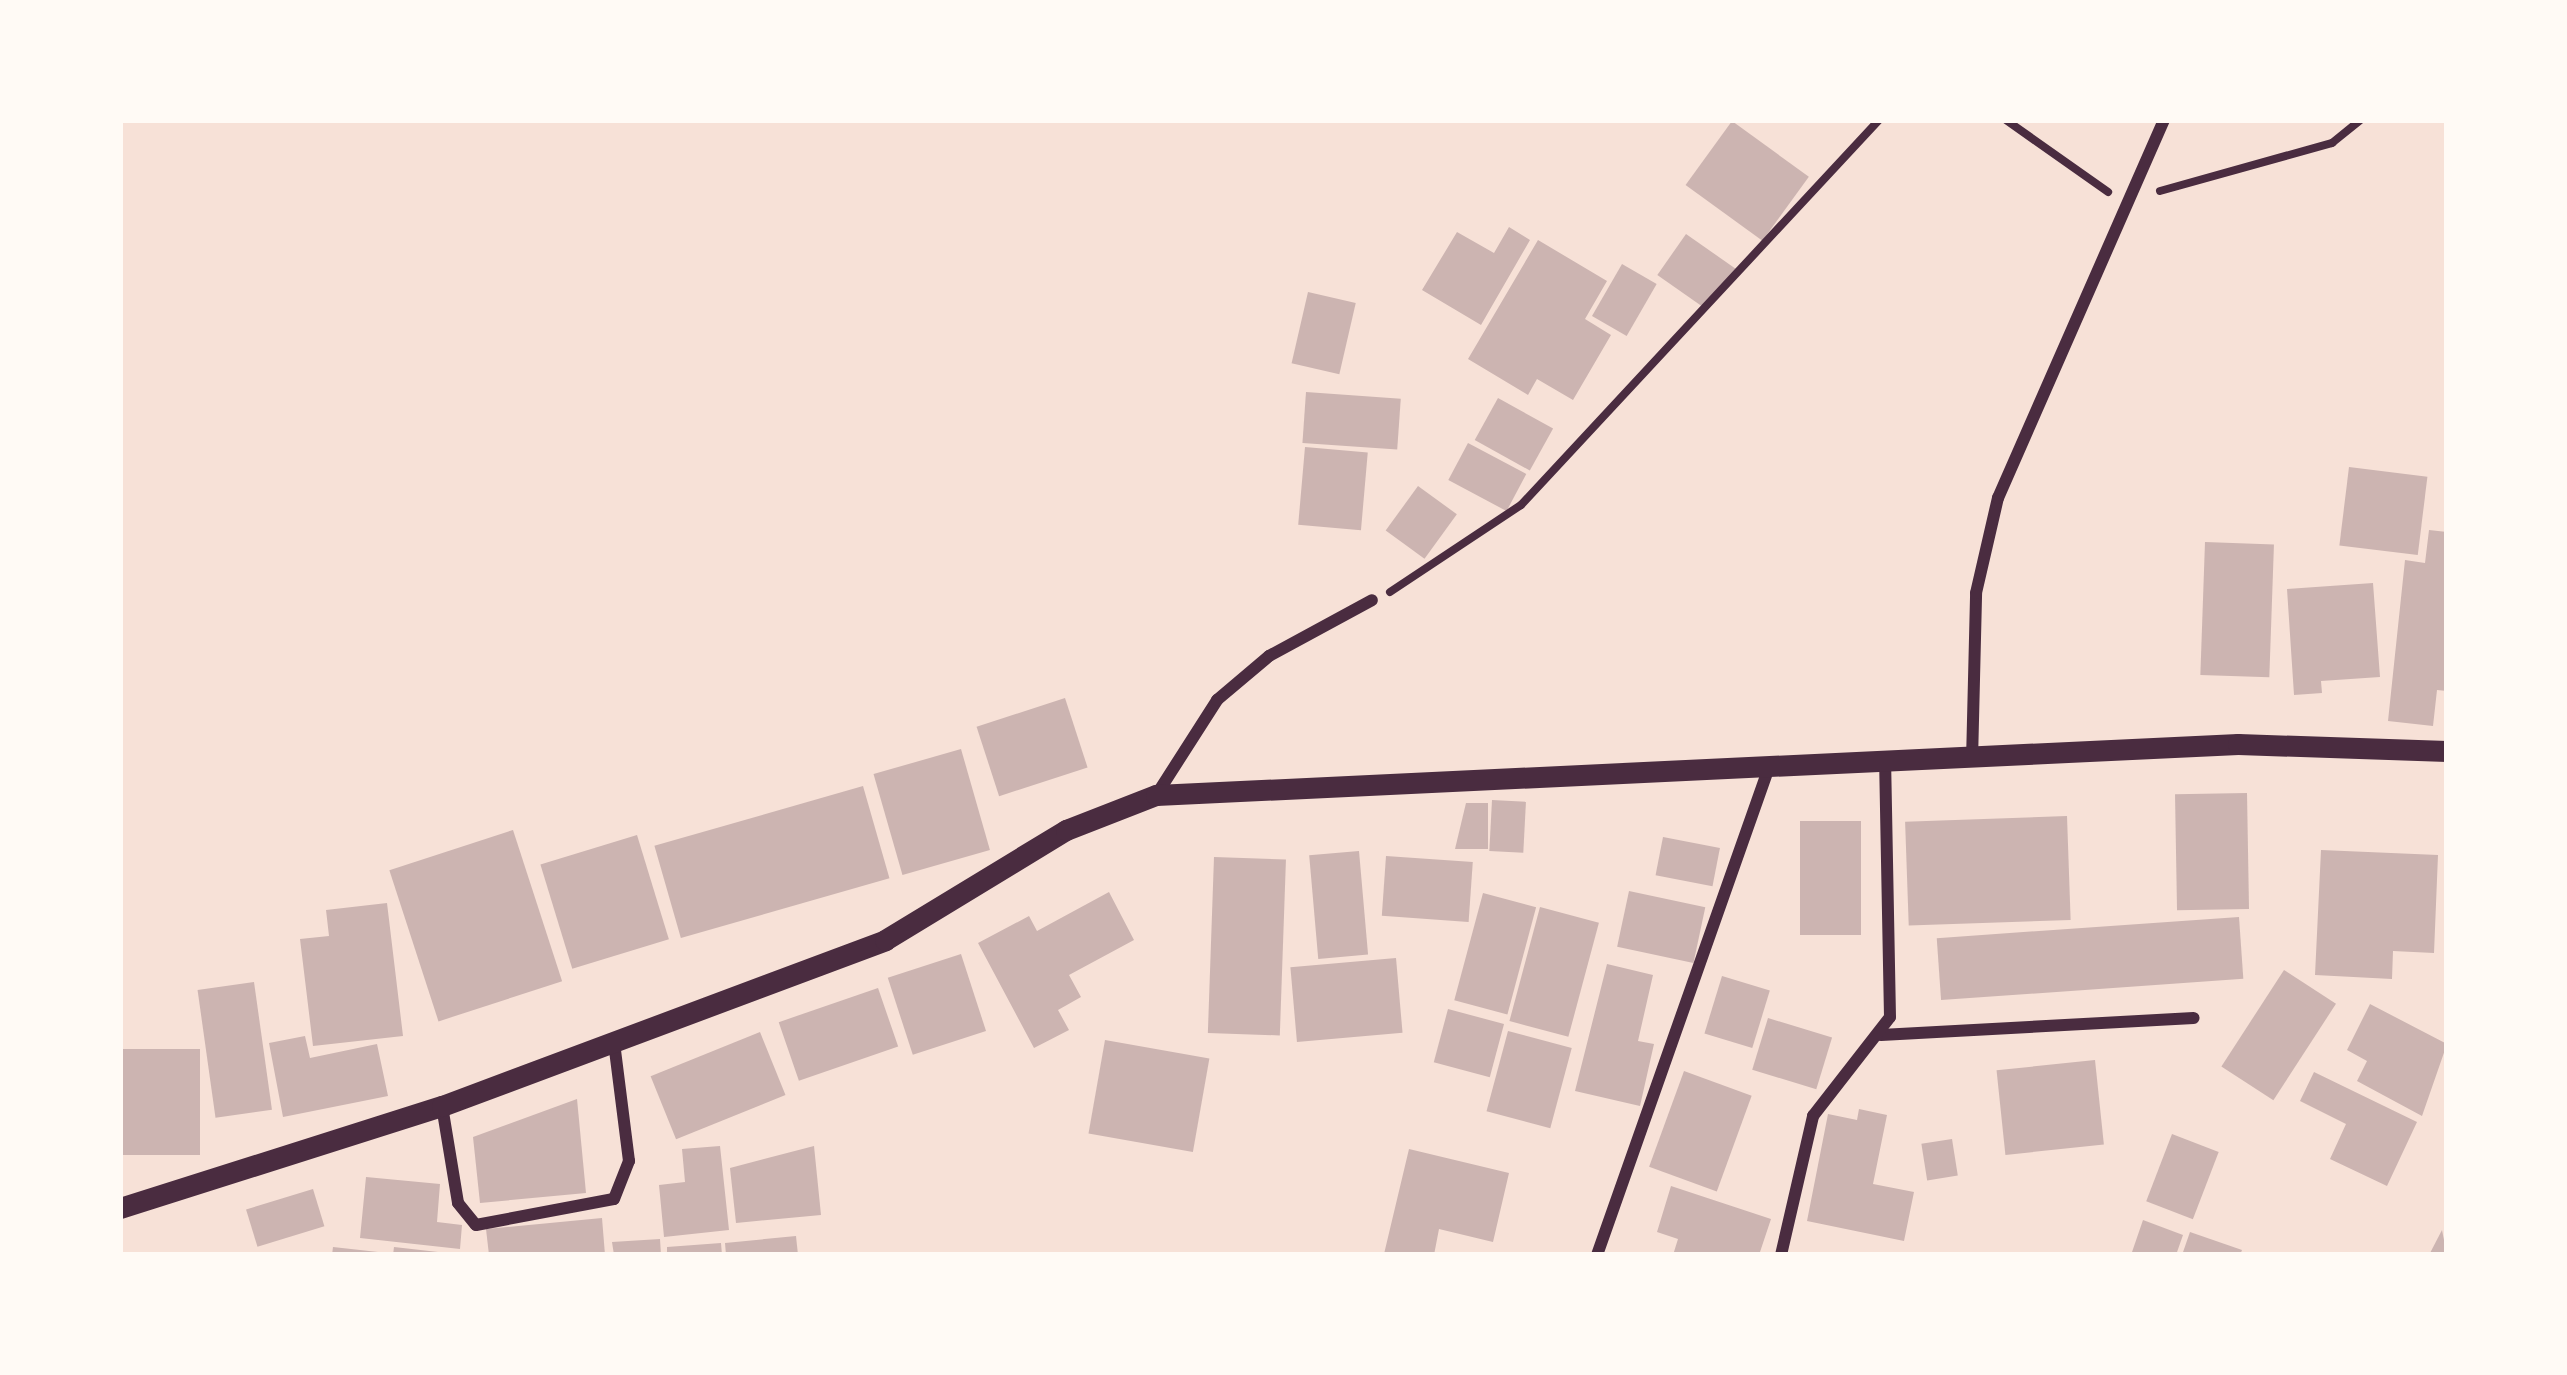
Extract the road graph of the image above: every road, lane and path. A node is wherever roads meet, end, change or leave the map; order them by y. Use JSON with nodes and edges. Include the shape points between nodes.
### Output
{"nodes":[{"id":1,"x":1879,"y":120,"type":"edge"},
{"id":2,"x":2006,"y":120,"type":"edge"},
{"id":3,"x":2164,"y":120,"type":"edge"},
{"id":4,"x":2360,"y":120,"type":"edge"},
{"id":5,"x":2122,"y":202,"type":"junction"},
{"id":6,"x":1372,"y":600,"type":"joint"},
{"id":7,"x":2447,"y":751,"type":"edge"},
{"id":8,"x":1972,"y":762,"type":"junction"},
{"id":9,"x":1885,"y":764,"type":"junction"},
{"id":10,"x":1769,"y":766,"type":"junction"},
{"id":11,"x":1156,"y":795,"type":"junction"},
{"id":12,"x":2194,"y":1018,"type":"dead end"},
{"id":13,"x":1881,"y":1035,"type":"junction"},
{"id":14,"x":614,"y":1043,"type":"junction"},
{"id":15,"x":442,"y":1106,"type":"junction"},
{"id":16,"x":120,"y":1208,"type":"edge"},
{"id":17,"x":1597,"y":1255,"type":"edge"},
{"id":18,"x":1781,"y":1255,"type":"edge"}],
"edges":[{"from":1,"to":6,"type":"path","via":[[1520,505],[1431,573]]},
{"from":2,"to":5,"type":"path"},
{"from":3,"to":5,"type":"street"},
{"from":4,"to":5,"type":"path","via":[[2332,143]]},
{"from":5,"to":8,"type":"street","via":[[1998,498],[1976,592]]},
{"from":6,"to":11,"type":"street","via":[[1269,656],[1217,700]]},
{"from":7,"to":8,"type":"street","via":[[2238,744]]},
{"from":8,"to":9,"type":"street"},
{"from":9,"to":10,"type":"street"},
{"from":9,"to":13,"type":"street","via":[[1893,994]]},
{"from":10,"to":11,"type":"street"},
{"from":10,"to":17,"type":"street"},
{"from":11,"to":14,"type":"street","via":[[1066,830],[885,940]]},
{"from":12,"to":13,"type":"street"},
{"from":13,"to":18,"type":"street","via":[[1813,1116]]},
{"from":14,"to":15,"type":"street"},
{"from":14,"to":15,"type":"street","via":[[629,1161],[614,1199],[476,1225],[458,1203]]},
{"from":15,"to":16,"type":"street"}]}
